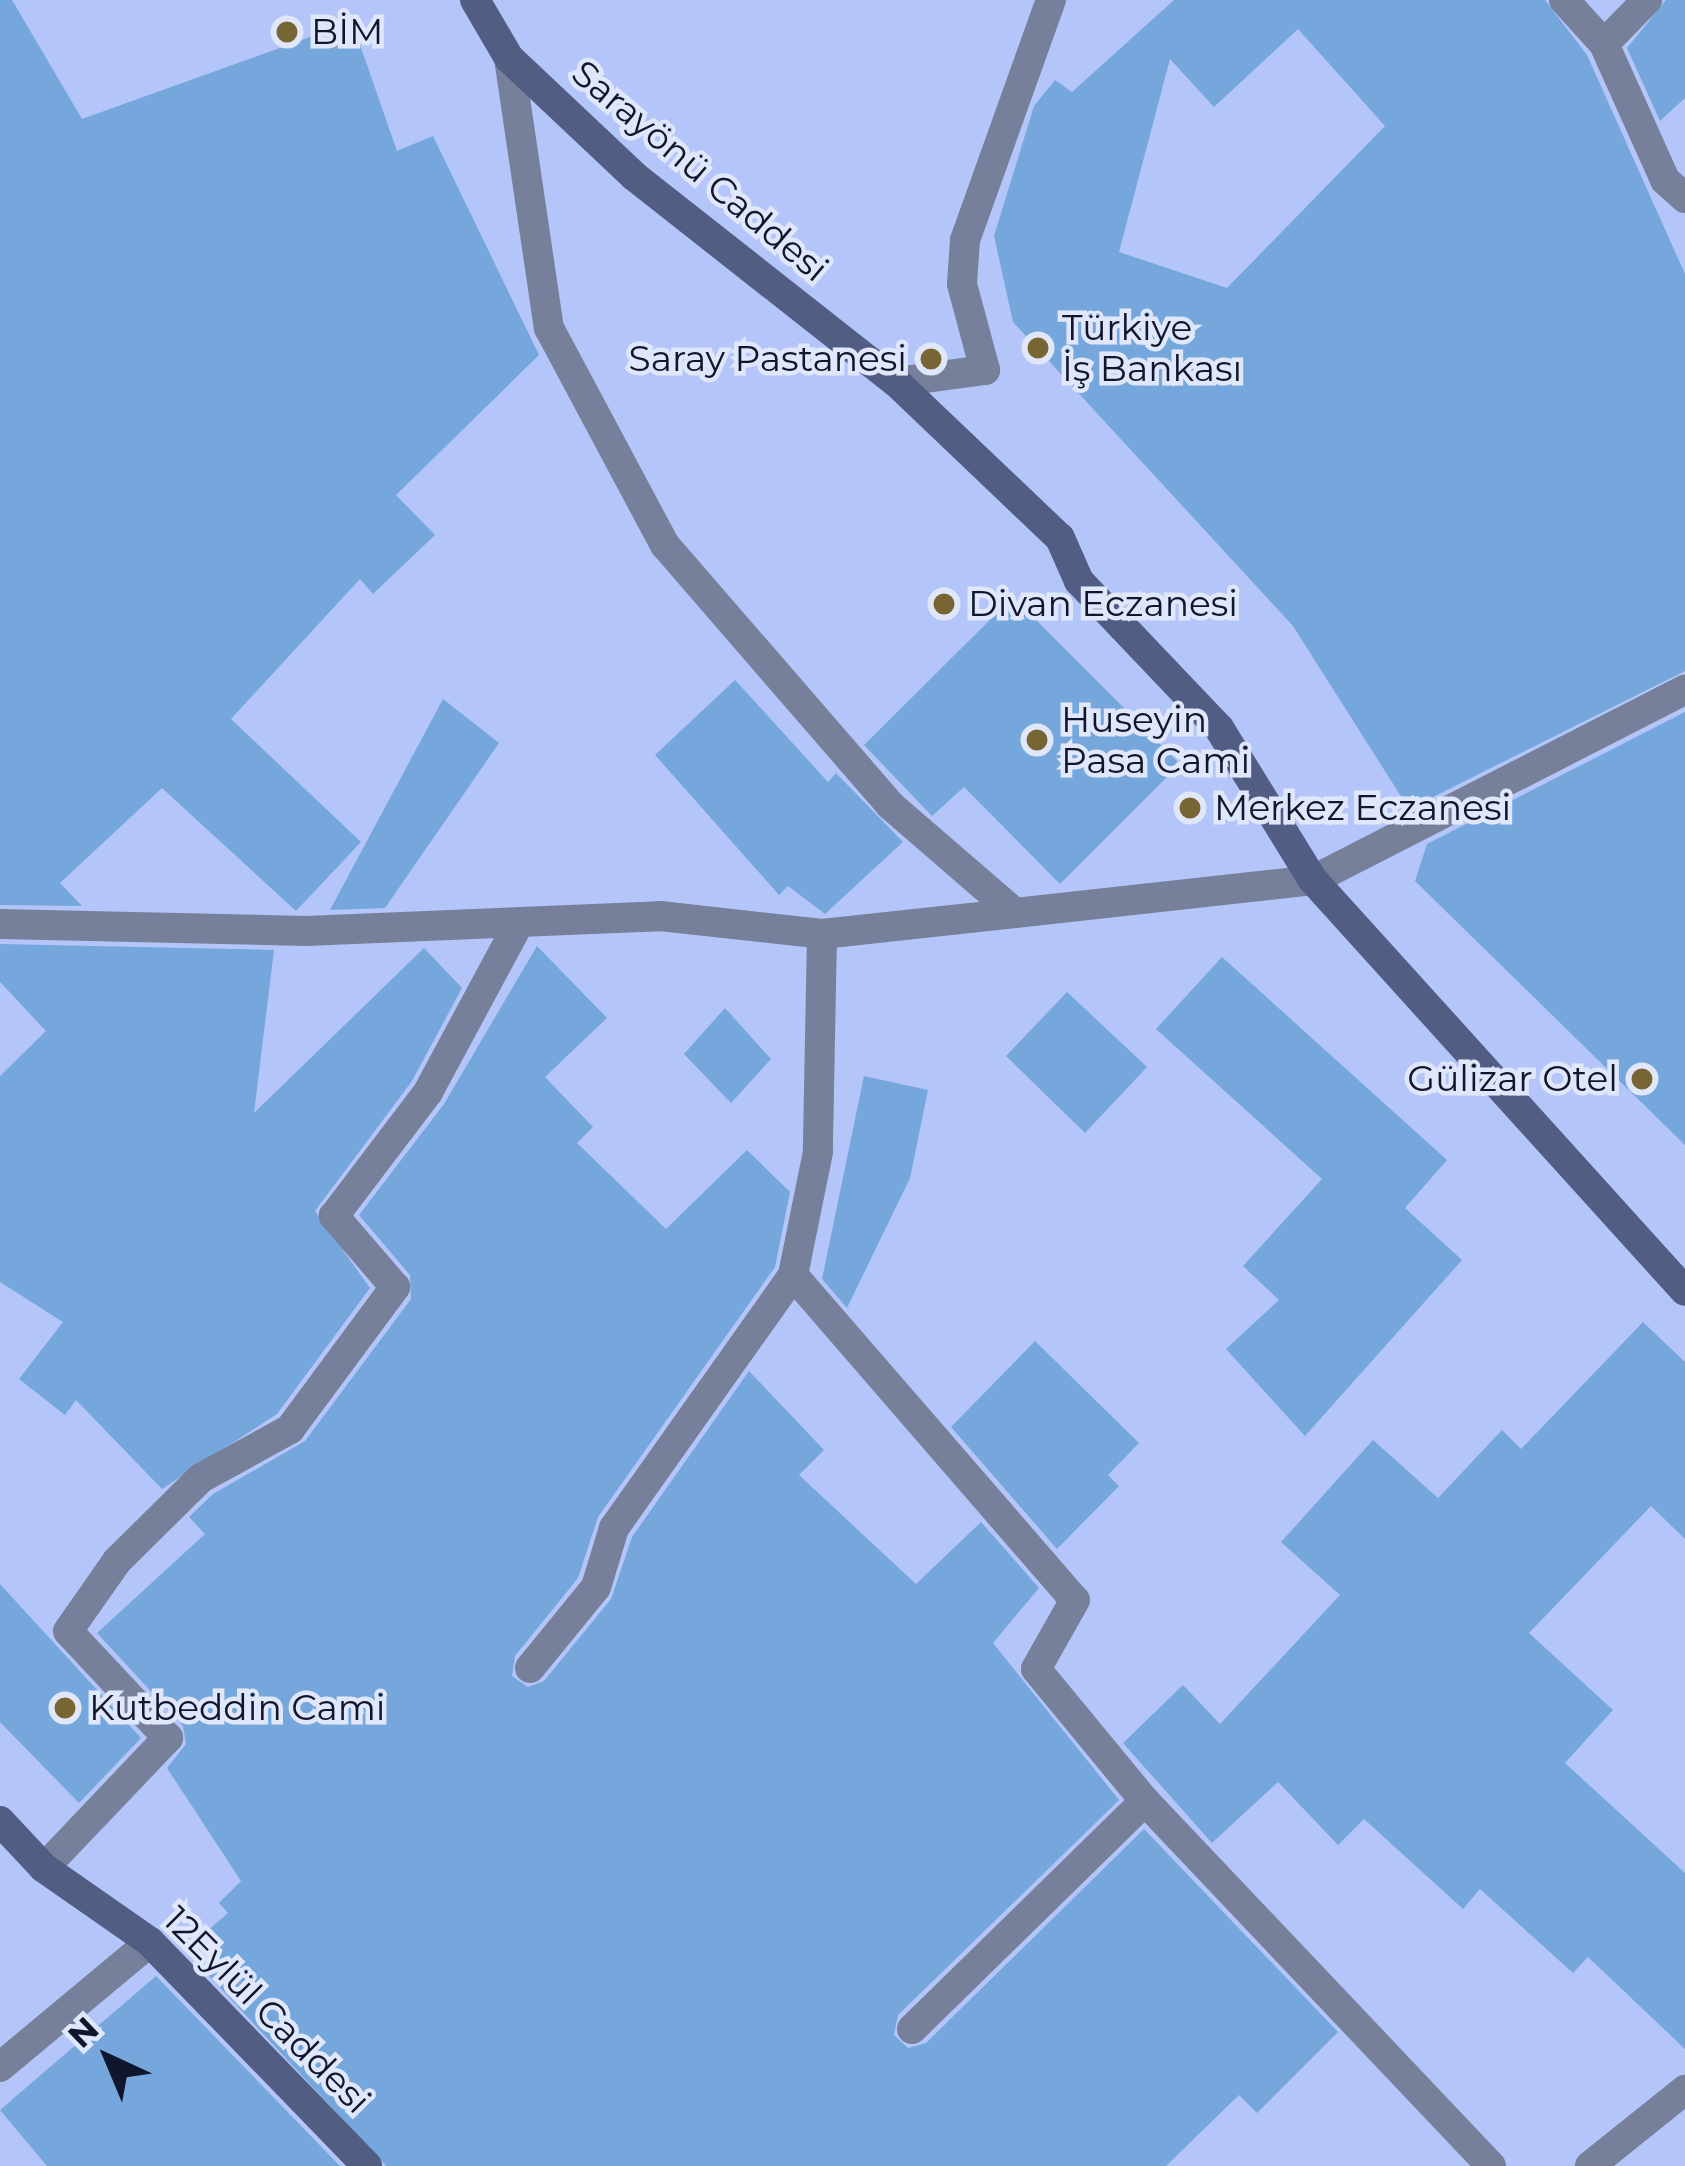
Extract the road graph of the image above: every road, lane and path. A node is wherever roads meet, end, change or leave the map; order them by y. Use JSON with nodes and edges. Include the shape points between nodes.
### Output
{"nodes":[{"id":1,"x":475,"y":0,"type":"edge"},
{"id":2,"x":1051,"y":0,"type":"edge"},
{"id":3,"x":1564,"y":0,"type":"edge"},
{"id":4,"x":1647,"y":0,"type":"edge"},
{"id":5,"x":1604,"y":44,"type":"junction"},
{"id":6,"x":509,"y":58,"type":"junction"},
{"id":7,"x":1685,"y":198,"type":"edge"},
{"id":8,"x":896,"y":382,"type":"junction"},
{"id":9,"x":1685,"y":690,"type":"edge"},
{"id":10,"x":1312,"y":880,"type":"junction"},
{"id":11,"x":1015,"y":913,"type":"junction"},
{"id":12,"x":0,"y":924,"type":"edge"},
{"id":13,"x":517,"y":927,"type":"junction"},
{"id":14,"x":822,"y":934,"type":"junction"},
{"id":15,"x":793,"y":1275,"type":"junction"},
{"id":16,"x":1685,"y":1291,"type":"edge"},
{"id":17,"x":530,"y":1669,"type":"dead end"},
{"id":18,"x":1145,"y":1801,"type":"junction"},
{"id":19,"x":0,"y":1821,"type":"edge"},
{"id":20,"x":44,"y":1868,"type":"junction"},
{"id":21,"x":150,"y":1942,"type":"junction"},
{"id":22,"x":912,"y":2029,"type":"dead end"},
{"id":23,"x":0,"y":2067,"type":"edge"},
{"id":24,"x":1685,"y":2090,"type":"edge"},
{"id":25,"x":367,"y":2166,"type":"edge"},
{"id":26,"x":1491,"y":2166,"type":"edge"},
{"id":27,"x":1590,"y":2166,"type":"edge"}],
"edges":[{"from":1,"to":6,"type":"main road","name":"Sarayönü Caddesi"},
{"from":2,"to":8,"type":"street","via":[[965,240],[962,284],[985,370]]},
{"from":3,"to":5,"type":"street"},
{"from":4,"to":5,"type":"street"},
{"from":5,"to":7,"type":"street","via":[[1665,180]]},
{"from":6,"to":8,"type":"main road","name":"Sarayönü Caddesi","via":[[634,176]]},
{"from":6,"to":11,"type":"street","via":[[549,328],[665,545],[890,806]]},
{"from":8,"to":10,"type":"main road","name":"Sarayönü Caddesi","via":[[1060,538],[1079,581],[1219,728]]},
{"from":9,"to":10,"type":"street"},
{"from":10,"to":11,"type":"street"},
{"from":10,"to":16,"type":"main road","name":"Sarayönü Caddesi"},
{"from":11,"to":14,"type":"street"},
{"from":12,"to":13,"type":"street"},
{"from":13,"to":14,"type":"street","via":[[660,916]]},
{"from":13,"to":20,"type":"street","via":[[428,1092],[334,1216],[395,1287],[290,1429],[201,1478],[117,1561],[68,1630],[168,1738]]},
{"from":14,"to":15,"type":"street","via":[[818,1152]]},
{"from":15,"to":17,"type":"street","via":[[614,1528],[596,1587]]},
{"from":15,"to":18,"type":"street","via":[[1075,1600],[1036,1669]]},
{"from":18,"to":22,"type":"street"},
{"from":18,"to":26,"type":"street"},
{"from":19,"to":20,"type":"main road","name":"12Eylül Caddesi"},
{"from":20,"to":21,"type":"main road","name":"12Eylül Caddesi"},
{"from":21,"to":23,"type":"street"},
{"from":21,"to":25,"type":"main road","name":"12Eylül Caddesi"},
{"from":24,"to":27,"type":"street"}]}
